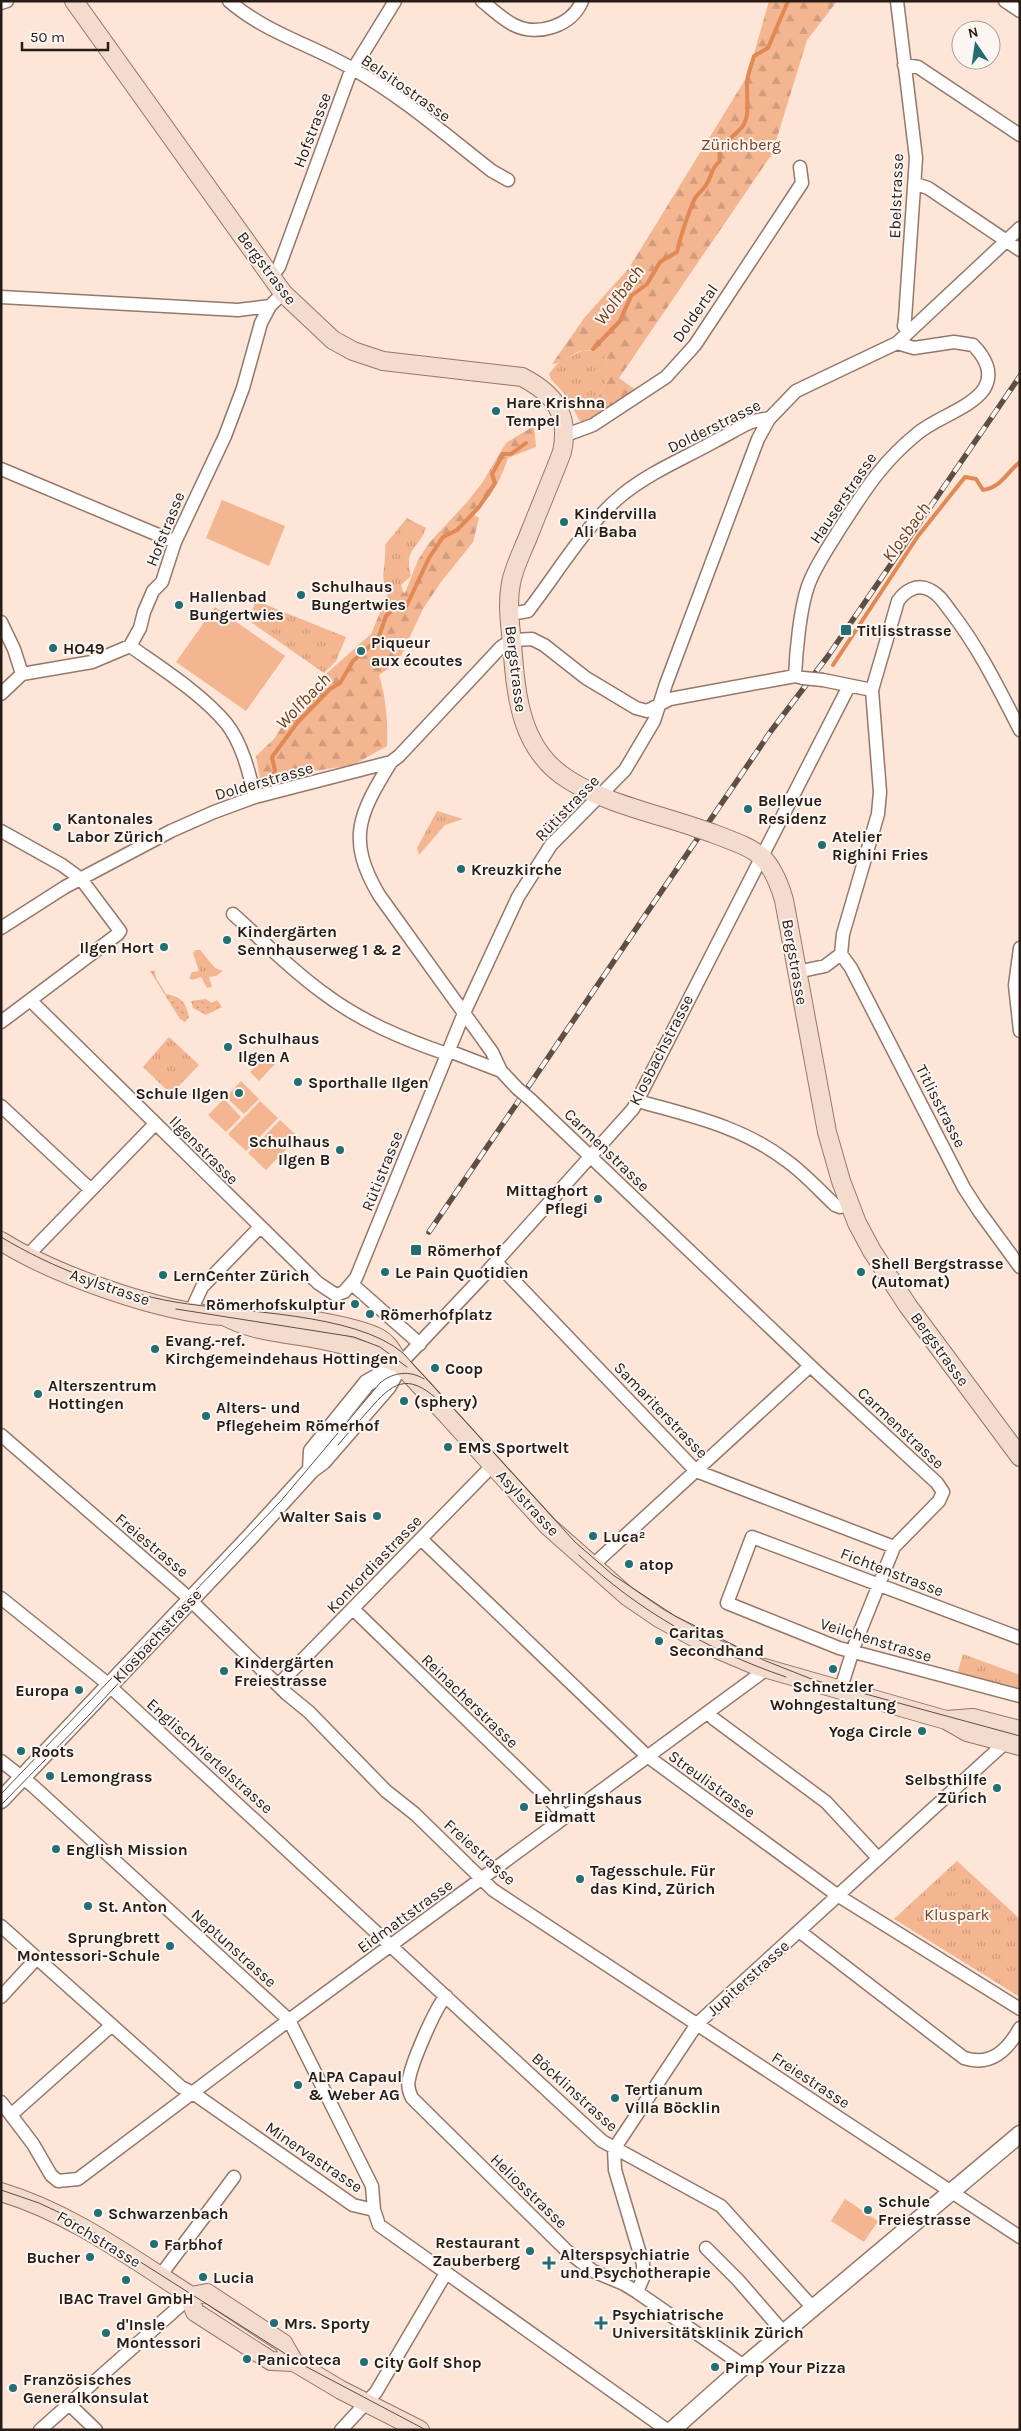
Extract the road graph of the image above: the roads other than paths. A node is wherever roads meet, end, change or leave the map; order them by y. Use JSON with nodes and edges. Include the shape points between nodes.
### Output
{"nodes":[{"id":1,"x":7,"y":1,"type":"edge"},
{"id":2,"x":74,"y":1,"type":"edge"},
{"id":3,"x":229,"y":1,"type":"edge"},
{"id":4,"x":395,"y":1,"type":"edge"},
{"id":5,"x":482,"y":1,"type":"edge"},
{"id":6,"x":582,"y":1,"type":"edge"},
{"id":7,"x":897,"y":1,"type":"edge"},
{"id":8,"x":1005,"y":1,"type":"edge"},
{"id":9,"x":1,"y":4,"type":"edge"},
{"id":10,"x":1020,"y":11,"type":"edge"},
{"id":11,"x":904,"y":65,"type":"junction"},
{"id":12,"x":353,"y":68,"type":"junction"},
{"id":13,"x":1020,"y":135,"type":"edge"},
{"id":14,"x":800,"y":167,"type":"dead end"},
{"id":15,"x":508,"y":180,"type":"dead end"},
{"id":16,"x":916,"y":184,"type":"junction"},
{"id":17,"x":1020,"y":228,"type":"edge"},
{"id":18,"x":1006,"y":241,"type":"junction"},
{"id":19,"x":1020,"y":250,"type":"edge"},
{"id":20,"x":271,"y":277,"type":"junction"},
{"id":21,"x":283,"y":293,"type":"junction"},
{"id":22,"x":1,"y":297,"type":"edge"},
{"id":23,"x":270,"y":306,"type":"junction"},
{"id":24,"x":908,"y":332,"type":"junction"},
{"id":25,"x":897,"y":343,"type":"junction"},
{"id":26,"x":769,"y":419,"type":"junction"},
{"id":27,"x":566,"y":434,"type":"junction"},
{"id":28,"x":1,"y":469,"type":"edge"},
{"id":29,"x":175,"y":542,"type":"junction"},
{"id":30,"x":510,"y":614,"type":"junction"},
{"id":31,"x":1,"y":622,"type":"edge"},
{"id":32,"x":512,"y":640,"type":"junction"},
{"id":33,"x":130,"y":646,"type":"junction"},
{"id":34,"x":22,"y":674,"type":"junction"},
{"id":35,"x":799,"y":677,"type":"junction"},
{"id":36,"x":849,"y":686,"type":"junction"},
{"id":37,"x":872,"y":690,"type":"junction"},
{"id":38,"x":1,"y":694,"type":"edge"},
{"id":39,"x":660,"y":704,"type":"junction"},
{"id":40,"x":1020,"y":730,"type":"edge"},
{"id":41,"x":391,"y":762,"type":"junction"},
{"id":42,"x":601,"y":795,"type":"junction"},
{"id":43,"x":255,"y":798,"type":"junction"},
{"id":44,"x":1,"y":831,"type":"edge"},
{"id":45,"x":761,"y":855,"type":"junction"},
{"id":46,"x":80,"y":879,"type":"junction"},
{"id":47,"x":234,"y":914,"type":"dead end"},
{"id":48,"x":1,"y":928,"type":"edge"},
{"id":49,"x":1020,"y":948,"type":"edge"},
{"id":50,"x":842,"y":954,"type":"junction"},
{"id":51,"x":797,"y":972,"type":"junction"},
{"id":52,"x":30,"y":1000,"type":"junction"},
{"id":53,"x":1,"y":1006,"type":"edge"},
{"id":54,"x":464,"y":1014,"type":"junction"},
{"id":55,"x":4,"y":1019,"type":"edge"},
{"id":56,"x":1020,"y":1031,"type":"edge"},
{"id":57,"x":448,"y":1052,"type":"junction"},
{"id":58,"x":501,"y":1071,"type":"junction"},
{"id":59,"x":638,"y":1099,"type":"junction"},
{"id":60,"x":1,"y":1106,"type":"edge"},
{"id":61,"x":155,"y":1124,"type":"junction"},
{"id":62,"x":590,"y":1157,"type":"junction"},
{"id":63,"x":91,"y":1190,"type":"junction"},
{"id":64,"x":850,"y":1204,"type":"junction"},
{"id":65,"x":260,"y":1227,"type":"junction"},
{"id":66,"x":1,"y":1240,"type":"edge"},
{"id":67,"x":28,"y":1255,"type":"junction"},
{"id":68,"x":496,"y":1262,"type":"junction"},
{"id":69,"x":1020,"y":1267,"type":"edge"},
{"id":70,"x":352,"y":1284,"type":"junction"},
{"id":71,"x":339,"y":1295,"type":"joint"},
{"id":72,"x":191,"y":1311,"type":"junction"},
{"id":73,"x":420,"y":1344,"type":"junction"},
{"id":74,"x":400,"y":1364,"type":"junction"},
{"id":75,"x":810,"y":1366,"type":"junction"},
{"id":76,"x":1,"y":1435,"type":"edge"},
{"id":77,"x":1020,"y":1457,"type":"edge"},
{"id":78,"x":492,"y":1466,"type":"junction"},
{"id":79,"x":696,"y":1471,"type":"junction"},
{"id":80,"x":421,"y":1539,"type":"junction"},
{"id":81,"x":894,"y":1547,"type":"junction"},
{"id":82,"x":592,"y":1566,"type":"junction"},
{"id":83,"x":878,"y":1584,"type":"junction"},
{"id":84,"x":1,"y":1598,"type":"edge"},
{"id":85,"x":191,"y":1600,"type":"junction"},
{"id":86,"x":727,"y":1603,"type":"joint"},
{"id":87,"x":352,"y":1609,"type":"junction"},
{"id":88,"x":1020,"y":1638,"type":"edge"},
{"id":89,"x":853,"y":1651,"type":"junction"},
{"id":90,"x":768,"y":1668,"type":"junction"},
{"id":91,"x":278,"y":1685,"type":"junction"},
{"id":92,"x":110,"y":1687,"type":"junction"},
{"id":93,"x":840,"y":1691,"type":"junction"},
{"id":94,"x":1020,"y":1696,"type":"edge"},
{"id":95,"x":708,"y":1712,"type":"junction"},
{"id":96,"x":946,"y":1720,"type":"junction"},
{"id":97,"x":1020,"y":1730,"type":"edge"},
{"id":98,"x":1013,"y":1744,"type":"edge"},
{"id":99,"x":647,"y":1756,"type":"junction"},
{"id":100,"x":1,"y":1761,"type":"edge"},
{"id":101,"x":22,"y":1778,"type":"junction"},
{"id":102,"x":1,"y":1800,"type":"edge"},
{"id":103,"x":564,"y":1817,"type":"junction"},
{"id":104,"x":878,"y":1858,"type":"junction"},
{"id":105,"x":481,"y":1879,"type":"junction"},
{"id":106,"x":838,"y":1895,"type":"junction"},
{"id":107,"x":1,"y":1926,"type":"edge"},
{"id":108,"x":799,"y":1931,"type":"junction"},
{"id":109,"x":391,"y":1945,"type":"junction"},
{"id":110,"x":37,"y":1958,"type":"junction"},
{"id":111,"x":446,"y":1996,"type":"junction"},
{"id":112,"x":1,"y":1997,"type":"edge"},
{"id":113,"x":1020,"y":2009,"type":"edge"},
{"id":114,"x":289,"y":2020,"type":"junction"},
{"id":115,"x":697,"y":2024,"type":"junction"},
{"id":116,"x":112,"y":2025,"type":"junction"},
{"id":117,"x":1020,"y":2028,"type":"edge"},
{"id":118,"x":193,"y":2093,"type":"junction"},
{"id":119,"x":1,"y":2102,"type":"edge"},
{"id":120,"x":12,"y":2114,"type":"junction"},
{"id":121,"x":1020,"y":2134,"type":"edge"},
{"id":122,"x":614,"y":2149,"type":"junction"},
{"id":123,"x":234,"y":2177,"type":"dead end"},
{"id":124,"x":1,"y":2192,"type":"edge"},
{"id":125,"x":952,"y":2192,"type":"junction"},
{"id":126,"x":374,"y":2210,"type":"junction"},
{"id":127,"x":1020,"y":2237,"type":"edge"},
{"id":128,"x":706,"y":2248,"type":"dead end"},
{"id":129,"x":446,"y":2273,"type":"junction"},
{"id":130,"x":160,"y":2276,"type":"junction"},
{"id":131,"x":637,"y":2292,"type":"junction"},
{"id":132,"x":191,"y":2296,"type":"junction"},
{"id":133,"x":813,"y":2308,"type":"junction"},
{"id":134,"x":784,"y":2333,"type":"junction"},
{"id":135,"x":744,"y":2366,"type":"junction"},
{"id":136,"x":366,"y":2403,"type":"junction"},
{"id":137,"x":69,"y":2404,"type":"junction"},
{"id":138,"x":413,"y":2428,"type":"edge"},
{"id":139,"x":40,"y":2430,"type":"edge"},
{"id":140,"x":96,"y":2430,"type":"edge"},
{"id":141,"x":341,"y":2430,"type":"edge"},
{"id":142,"x":667,"y":2430,"type":"edge"},
{"id":143,"x":672,"y":2430,"type":"edge"}],
"edges":[{"from":1,"to":9,"type":"street"},
{"from":2,"to":20,"type":"main road","name":"Bergstrasse"},
{"from":3,"to":12,"type":"street","name":"Belsitostrasse","via":[[267,28]]},
{"from":4,"to":12,"type":"street","name":"Hofstrasse"},
{"from":5,"to":6,"type":"street","via":[[515,26],[530,30],[557,26],[569,18]]},
{"from":7,"to":11,"type":"street","name":"Ebelstrasse"},
{"from":8,"to":10,"type":"street"},
{"from":11,"to":13,"type":"street","via":[[918,68]]},
{"from":11,"to":16,"type":"street","name":"Ebelstrasse","via":[[916,158]]},
{"from":12,"to":15,"type":"street","name":"Belsitostrasse"},
{"from":12,"to":20,"type":"street","name":"Hofstrasse","via":[[279,267]]},
{"from":14,"to":27,"type":"street","name":"Doldertal","via":[[802,183],[695,345],[666,377],[593,425]]},
{"from":16,"to":18,"type":"street","via":[[928,188]]},
{"from":16,"to":24,"type":"street","name":"Ebelstrasse","via":[[904,319]]},
{"from":17,"to":18,"type":"street","name":"Dolderstrasse"},
{"from":18,"to":19,"type":"street"},
{"from":18,"to":24,"type":"street","name":"Dolderstrasse"},
{"from":20,"to":21,"type":"main road","name":"Bergstrasse"},
{"from":21,"to":23,"type":"street","name":"Hofstrasse"},
{"from":21,"to":27,"type":"main road","name":"Bergstrasse","via":[[333,340],[372,358],[399,364],[522,377],[553,400],[564,420]]},
{"from":22,"to":23,"type":"street","via":[[238,310]]},
{"from":23,"to":29,"type":"street","name":"Hofstrasse","via":[[261,324],[225,436]]},
{"from":24,"to":25,"type":"street","name":"Dolderstrasse"},
{"from":25,"to":26,"type":"street","name":"Dolderstrasse","via":[[796,391]]},
{"from":25,"to":35,"type":"street","name":"Hauserstrasse","via":[[914,348],[954,342],[973,345],[985,360],[988,378],[975,398],[923,429],[894,452],[871,480],[825,552],[811,580],[803,610]]},
{"from":26,"to":30,"type":"street","name":"Dolderstrasse","via":[[762,418],[744,426],[634,486],[595,522],[528,611]]},
{"from":26,"to":39,"type":"street","name":"Rütistrasse","via":[[758,439]]},
{"from":27,"to":30,"type":"main road","name":"Bergstrasse","via":[[562,452],[515,569]]},
{"from":28,"to":29,"type":"street"},
{"from":29,"to":33,"type":"street","name":"Hofstrasse","via":[[162,582],[153,591]]},
{"from":30,"to":32,"type":"main road","name":"Bergstrasse"},
{"from":31,"to":34,"type":"street"},
{"from":32,"to":39,"type":"street","via":[[532,639],[544,645],[586,678],[639,709],[647,711]]},
{"from":32,"to":41,"type":"street","name":"Dolderstrasse","via":[[501,647]]},
{"from":32,"to":42,"type":"main road","name":"Bergstrasse","via":[[519,707],[527,732],[553,768],[568,780]]},
{"from":33,"to":34,"type":"street","via":[[92,662]]},
{"from":33,"to":43,"type":"street","via":[[208,704],[226,724],[239,746]]},
{"from":34,"to":38,"type":"street"},
{"from":35,"to":36,"type":"street","bridge":true},
{"from":35,"to":39,"type":"street","via":[[676,698]]},
{"from":36,"to":37,"type":"street"},
{"from":36,"to":45,"type":"street","name":"Klosbachstrasse"},
{"from":37,"to":40,"type":"street","via":[[898,602],[903,593],[912,588],[926,588],[938,596],[964,629]]},
{"from":37,"to":50,"type":"street","via":[[880,782],[878,814],[843,934]]},
{"from":39,"to":42,"type":"street","name":"Rütistrasse","via":[[654,721],[625,770]]},
{"from":41,"to":43,"type":"street","name":"Dolderstrasse"},
{"from":41,"to":54,"type":"street","name":"Carmenstrasse","via":[[365,808],[359,838],[361,854],[368,877],[379,896]]},
{"from":42,"to":45,"type":"main road","name":"Bergstrasse","via":[[755,850]]},
{"from":42,"to":54,"type":"street","name":"Rütistrasse","via":[[566,828],[536,867],[511,912]]},
{"from":43,"to":46,"type":"street","name":"Dolderstrasse","via":[[172,831]]},
{"from":44,"to":46,"type":"street"},
{"from":45,"to":51,"type":"main road","name":"Bergstrasse","via":[[774,870],[781,890]]},
{"from":45,"to":59,"type":"street","name":"Klosbachstrasse"},
{"from":46,"to":48,"type":"street","name":"Dolderstrasse"},
{"from":46,"to":52,"type":"street","via":[[119,927],[118,934]]},
{"from":47,"to":57,"type":"street","via":[[321,992],[342,1006],[403,1038]]},
{"from":49,"to":56,"type":"street","via":[[1015,984]]},
{"from":50,"to":51,"type":"street","via":[[824,966]]},
{"from":50,"to":69,"type":"street","name":"Titlisstrasse","via":[[964,1188]]},
{"from":51,"to":64,"type":"main road","name":"Bergstrasse","via":[[827,1132]]},
{"from":52,"to":55,"type":"street"},
{"from":52,"to":61,"type":"street","name":"Ilgenstrasse"},
{"from":53,"to":55,"type":"street"},
{"from":54,"to":57,"type":"street","name":"Rütistrasse"},
{"from":54,"to":58,"type":"street","name":"Carmenstrasse","via":[[492,1052]]},
{"from":57,"to":58,"type":"street"},
{"from":57,"to":70,"type":"street","name":"Rütistrasse"},
{"from":58,"to":62,"type":"street","name":"Carmenstrasse","bridge":true},
{"from":59,"to":62,"type":"street","name":"Klosbachstrasse"},
{"from":59,"to":64,"type":"street","via":[[723,1125],[754,1140],[810,1179],[835,1205]]},
{"from":60,"to":63,"type":"street"},
{"from":61,"to":63,"type":"street"},
{"from":61,"to":65,"type":"street","name":"Ilgenstrasse"},
{"from":62,"to":68,"type":"street","name":"Klosbachstrasse"},
{"from":62,"to":75,"type":"street","name":"Carmenstrasse"},
{"from":63,"to":67,"type":"street"},
{"from":64,"to":77,"type":"main road","name":"Bergstrasse","via":[[862,1234],[886,1272]]},
{"from":65,"to":71,"type":"street","name":"Ilgenstrasse","via":[[318,1283]]},
{"from":65,"to":72,"type":"street","via":[[202,1287]]},
{"from":66,"to":67,"type":"main road","name":"Asylstrasse"},
{"from":67,"to":72,"type":"main road","name":"Asylstrasse","via":[[119,1293]]},
{"from":68,"to":73,"type":"street","name":"Klosbachstrasse"},
{"from":68,"to":79,"type":"street","name":"Samariterstrasse"},
{"from":70,"to":71,"type":"street","name":"Rütistrasse"},
{"from":70,"to":73,"type":"street"},
{"from":72,"to":74,"type":"main road","name":"Asylstrasse","via":[[224,1316],[258,1330],[352,1346]]},
{"from":73,"to":74,"type":"street","name":"Klosbachstrasse"},
{"from":74,"to":78,"type":"main road","name":"Asylstrasse"},
{"from":74,"to":85,"type":"street","name":"Klosbachstrasse","via":[[380,1395],[323,1461],[311,1470]]},
{"from":75,"to":79,"type":"street"},
{"from":75,"to":81,"type":"street","name":"Carmenstrasse","via":[[944,1492]]},
{"from":76,"to":85,"type":"street","name":"Freiestrasse"},
{"from":78,"to":80,"type":"street","name":"Konkordiastrasse"},
{"from":78,"to":82,"type":"main road","name":"Asylstrasse","via":[[548,1526]]},
{"from":79,"to":81,"type":"street","name":"Samariterstrasse"},
{"from":79,"to":82,"type":"street"},
{"from":80,"to":87,"type":"street","name":"Konkordiastrasse"},
{"from":80,"to":99,"type":"street","name":"Streulistrasse"},
{"from":81,"to":83,"type":"street"},
{"from":82,"to":90,"type":"main road","name":"Asylstrasse","via":[[630,1598],[685,1633],[741,1660]]},
{"from":83,"to":86,"type":"street","name":"Fichtenstrasse","via":[[757,1539]]},
{"from":83,"to":88,"type":"street","name":"Fichtenstrasse"},
{"from":83,"to":89,"type":"street"},
{"from":84,"to":92,"type":"street","name":"Englischviertelstrasse"},
{"from":85,"to":91,"type":"street","name":"Freiestrasse"},
{"from":85,"to":92,"type":"street","name":"Klosbachstrasse"},
{"from":86,"to":89,"type":"street","name":"Veilchenstrasse","via":[[811,1638]]},
{"from":87,"to":91,"type":"street","name":"Konkordiastrasse"},
{"from":87,"to":103,"type":"street","name":"Reinacherstrasse"},
{"from":89,"to":93,"type":"street"},
{"from":89,"to":94,"type":"street","name":"Veilchenstrasse"},
{"from":90,"to":93,"type":"main road","name":"Asylstrasse"},
{"from":90,"to":95,"type":"street","name":"Eidmattstrasse"},
{"from":91,"to":105,"type":"street","name":"Freiestrasse","via":[[316,1719],[386,1792],[415,1814]]},
{"from":92,"to":101,"type":"street","name":"Klosbachstrasse"},
{"from":92,"to":109,"type":"street","name":"Englischviertelstrasse"},
{"from":93,"to":96,"type":"main road","name":"Asylstrasse"},
{"from":95,"to":99,"type":"street","name":"Eidmattstrasse"},
{"from":95,"to":104,"type":"street","via":[[826,1802]]},
{"from":96,"to":97,"type":"main road","name":"Asylstrasse","via":[[972,1718]]},
{"from":96,"to":98,"type":"main road","name":"Asylstrasse","via":[[967,1732]]},
{"from":97,"to":98,"type":"main road","name":"Jupiterstrasse"},
{"from":98,"to":104,"type":"street","name":"Jupiterstrasse"},
{"from":99,"to":103,"type":"street","name":"Eidmattstrasse"},
{"from":99,"to":106,"type":"street","name":"Streulistrasse"},
{"from":100,"to":101,"type":"street","name":"Neptunstrasse"},
{"from":101,"to":102,"type":"street","name":"Klosbachstrasse"},
{"from":101,"to":114,"type":"street","name":"Neptunstrasse"},
{"from":103,"to":105,"type":"street","name":"Eidmattstrasse"},
{"from":104,"to":106,"type":"street","name":"Jupiterstrasse"},
{"from":105,"to":109,"type":"street","name":"Eidmattstrasse"},
{"from":105,"to":115,"type":"street","name":"Freiestrasse"},
{"from":106,"to":108,"type":"street","name":"Jupiterstrasse"},
{"from":106,"to":113,"type":"street","name":"Streulistrasse"},
{"from":107,"to":110,"type":"street","name":"Minervastrasse"},
{"from":108,"to":115,"type":"street","name":"Jupiterstrasse"},
{"from":108,"to":117,"type":"street","via":[[964,2058],[977,2061],[999,2054],[1008,2047]]},
{"from":109,"to":111,"type":"street","name":"Böcklinstrasse"},
{"from":109,"to":114,"type":"street","name":"Eidmattstrasse"},
{"from":110,"to":112,"type":"street"},
{"from":110,"to":116,"type":"street","name":"Minervastrasse"},
{"from":111,"to":122,"type":"street","name":"Böcklinstrasse"},
{"from":111,"to":131,"type":"street","name":"Heliosstrasse","via":[[435,2013],[410,2073],[408,2086],[416,2103],[567,2251],[593,2271]]},
{"from":114,"to":118,"type":"street","name":"Eidmattstrasse"},
{"from":114,"to":126,"type":"street","name":"Neptunstrasse","via":[[372,2186]]},
{"from":115,"to":122,"type":"street","name":"Jupiterstrasse"},
{"from":115,"to":125,"type":"street","name":"Freiestrasse"},
{"from":116,"to":118,"type":"street","name":"Minervastrasse","via":[[181,2087]]},
{"from":116,"to":120,"type":"street"},
{"from":118,"to":120,"type":"street","name":"Eidmattstrasse","via":[[78,2179],[58,2181],[51,2175]]},
{"from":118,"to":126,"type":"street","name":"Minervastrasse","via":[[353,2205]]},
{"from":119,"to":120,"type":"street"},
{"from":121,"to":125,"type":"street"},
{"from":122,"to":131,"type":"street","via":[[615,2170],[643,2264],[643,2278]]},
{"from":122,"to":133,"type":"street","name":"Böcklinstrasse","via":[[721,2206]]},
{"from":123,"to":130,"type":"street"},
{"from":124,"to":130,"type":"main road","name":"Forchstrasse","via":[[68,2220]]},
{"from":125,"to":127,"type":"street","name":"Freiestrasse"},
{"from":125,"to":133,"type":"street"},
{"from":126,"to":129,"type":"street","name":"Minervastrasse","via":[[379,2225]]},
{"from":128,"to":134,"type":"street"},
{"from":129,"to":136,"type":"street","via":[[376,2392]]},
{"from":129,"to":142,"type":"street","name":"Minervastrasse"},
{"from":130,"to":132,"type":"main road","name":"Forchstrasse"},
{"from":131,"to":135,"type":"street","name":"Heliosstrasse"},
{"from":132,"to":136,"type":"main road","name":"Forchstrasse","via":[[210,2295],[283,2343],[294,2362]]},
{"from":132,"to":137,"type":"street"},
{"from":133,"to":134,"type":"street"},
{"from":134,"to":135,"type":"street"},
{"from":135,"to":143,"type":"street"},
{"from":136,"to":138,"type":"main road","name":"Forchstrasse"},
{"from":136,"to":141,"type":"street"},
{"from":137,"to":139,"type":"street"},
{"from":137,"to":140,"type":"street"}]}
